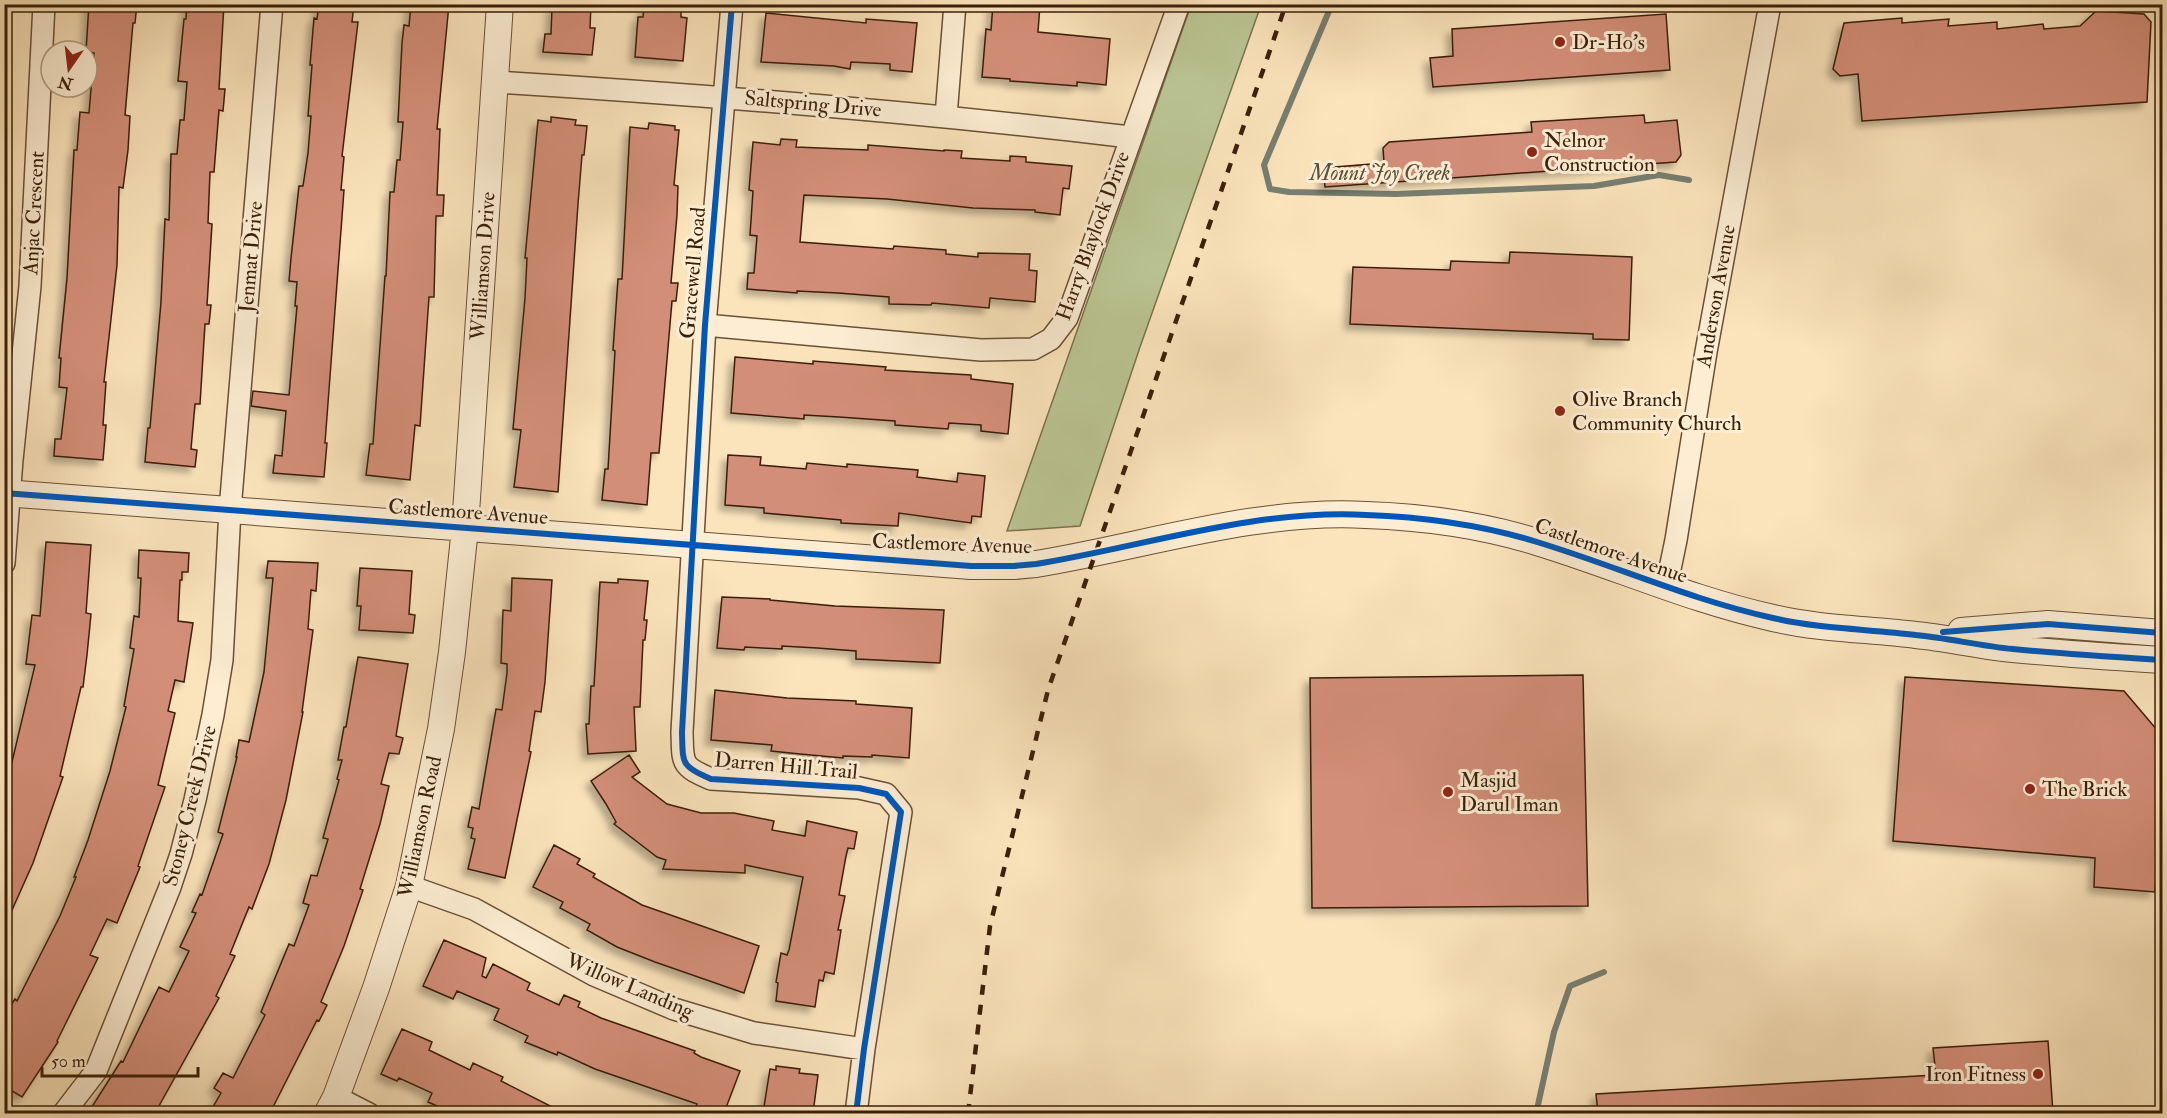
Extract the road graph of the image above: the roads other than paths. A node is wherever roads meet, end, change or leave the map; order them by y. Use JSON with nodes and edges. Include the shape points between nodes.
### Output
{"nodes":[{"id":1,"x":44,"y":4,"type":"edge"},
{"id":2,"x":272,"y":4,"type":"edge"},
{"id":3,"x":500,"y":4,"type":"edge"},
{"id":4,"x":732,"y":4,"type":"edge"},
{"id":5,"x":955,"y":4,"type":"edge"},
{"id":6,"x":1179,"y":4,"type":"edge"},
{"id":7,"x":1770,"y":4,"type":"edge"},
{"id":8,"x":495,"y":82,"type":"junction"},
{"id":9,"x":725,"y":97,"type":"junction"},
{"id":10,"x":946,"y":116,"type":"junction"},
{"id":11,"x":1130,"y":137,"type":"junction"},
{"id":12,"x":705,"y":325,"type":"junction"},
{"id":13,"x":7,"y":493,"type":"edge"},
{"id":14,"x":230,"y":510,"type":"junction"},
{"id":15,"x":465,"y":528,"type":"junction"},
{"id":16,"x":691,"y":545,"type":"junction"},
{"id":17,"x":4,"y":563,"type":"edge"},
{"id":18,"x":1666,"y":588,"type":"junction"},
{"id":19,"x":2163,"y":633,"type":"edge"},
{"id":20,"x":1916,"y":634,"type":"junction"},
{"id":21,"x":2163,"y":660,"type":"edge"},
{"id":22,"x":409,"y":886,"type":"junction"},
{"id":23,"x":864,"y":1049,"type":"junction"},
{"id":24,"x":331,"y":1105,"type":"edge"},
{"id":25,"x":63,"y":1113,"type":"edge"},
{"id":26,"x":369,"y":1113,"type":"edge"},
{"id":27,"x":856,"y":1113,"type":"edge"}],
"edges":[{"from":1,"to":13,"type":"street","name":"Anjac Crescent","via":[[30,285]]},
{"from":2,"to":14,"type":"street","name":"Jenmat Drive"},
{"from":3,"to":8,"type":"street","name":"Williamson Drive"},
{"from":4,"to":9,"type":"street","name":"Gracewell Road"},
{"from":5,"to":10,"type":"street"},
{"from":6,"to":11,"type":"street","name":"Harry Blaylock Drive"},
{"from":7,"to":18,"type":"street","name":"Anderson Avenue"},
{"from":8,"to":9,"type":"street","name":"Saltspring Drive"},
{"from":8,"to":15,"type":"street","name":"Williamson Drive"},
{"from":9,"to":10,"type":"street","name":"Saltspring Drive"},
{"from":9,"to":12,"type":"street","name":"Gracewell Road"},
{"from":10,"to":11,"type":"street","name":"Saltspring Drive"},
{"from":11,"to":12,"type":"street","name":"Harry Blaylock Drive","via":[[1067,318],[1051,339],[1033,349],[981,350]]},
{"from":12,"to":16,"type":"street","name":"Gracewell Road"},
{"from":13,"to":14,"type":"street","name":"Castlemore Avenue"},
{"from":13,"to":17,"type":"street","name":"Anjac Crescent"},
{"from":14,"to":15,"type":"street","name":"Castlemore Avenue"},
{"from":14,"to":25,"type":"street","name":"Stoney Creek Drive","via":[[222,660],[181,854],[96,1071]]},
{"from":15,"to":16,"type":"street","name":"Castlemore Avenue"},
{"from":15,"to":22,"type":"street","name":"Williamson Road","via":[[441,729]]},
{"from":16,"to":18,"type":"street","name":"Castlemore Avenue","via":[[928,563],[1025,566],[1227,525],[1362,514],[1506,533]]},
{"from":16,"to":23,"type":"street","name":"Darren Hill Trail","via":[[683,761],[692,771],[711,779],[859,788],[886,794],[901,812]]},
{"from":18,"to":20,"type":"street","name":"Castlemore Avenue","via":[[1799,624]]},
{"from":19,"to":20,"type":"street","name":"Castlemore Avenue","via":[[2048,624]]},
{"from":20,"to":21,"type":"street","name":"Castlemore Avenue","via":[[2010,649]]},
{"from":22,"to":23,"type":"street","name":"Willow Landing","via":[[474,909],[594,975],[674,1009],[754,1032]]},
{"from":22,"to":24,"type":"street","name":"Williamson Road","via":[[376,988]]},
{"from":23,"to":27,"type":"street","name":"Darren Hill Trail"},
{"from":24,"to":26,"type":"street"}]}
